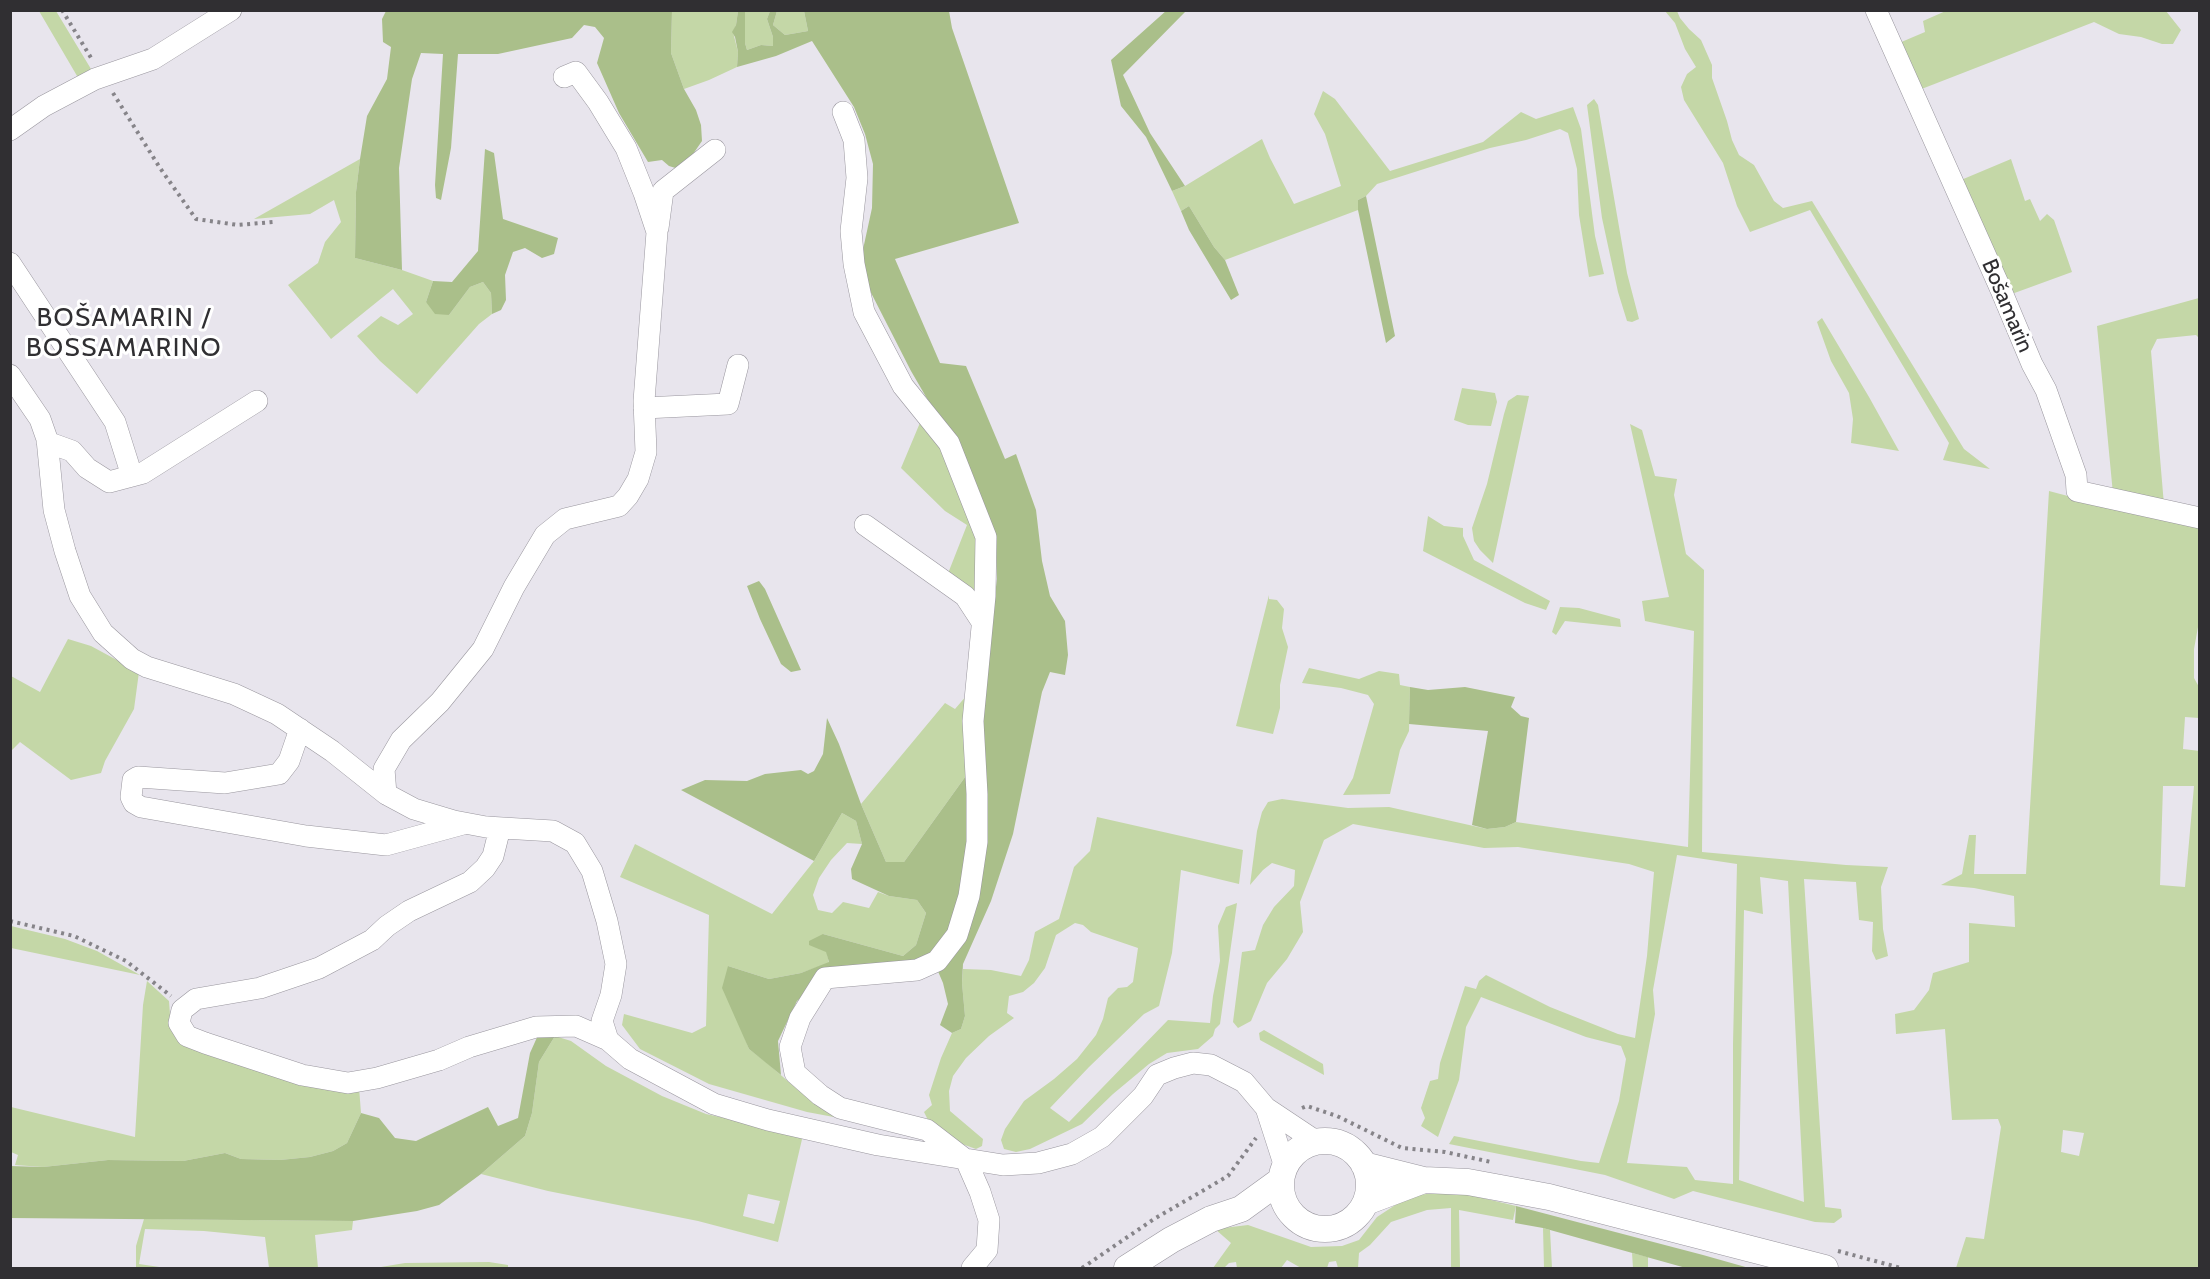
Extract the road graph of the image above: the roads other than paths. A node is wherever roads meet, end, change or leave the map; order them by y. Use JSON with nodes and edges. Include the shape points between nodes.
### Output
{"nodes":[{"id":1,"x":231,"y":10,"type":"edge"},
{"id":2,"x":1876,"y":10,"type":"edge"},
{"id":3,"x":564,"y":77,"type":"dead end"},
{"id":4,"x":843,"y":112,"type":"dead end"},
{"id":5,"x":10,"y":130,"type":"edge"},
{"id":6,"x":715,"y":150,"type":"dead end"},
{"id":7,"x":657,"y":232,"type":"junction"},
{"id":8,"x":10,"y":263,"type":"edge"},
{"id":9,"x":738,"y":365,"type":"dead end"},
{"id":10,"x":10,"y":375,"type":"edge"},
{"id":11,"x":257,"y":401,"type":"dead end"},
{"id":12,"x":644,"y":408,"type":"junction"},
{"id":13,"x":47,"y":442,"type":"junction"},
{"id":14,"x":132,"y":476,"type":"junction"},
{"id":15,"x":2199,"y":518,"type":"edge"},
{"id":16,"x":865,"y":525,"type":"dead end"},
{"id":17,"x":982,"y":622,"type":"junction"},
{"id":18,"x":300,"y":729,"type":"junction"},
{"id":19,"x":386,"y":794,"type":"junction"},
{"id":20,"x":466,"y":823,"type":"junction"},
{"id":21,"x":500,"y":828,"type":"junction"},
{"id":22,"x":608,"y":1040,"type":"junction"},
{"id":23,"x":1266,"y":1107,"type":"junction"},
{"id":24,"x":1317,"y":1142,"type":"junction"},
{"id":25,"x":966,"y":1160,"type":"junction"},
{"id":26,"x":1364,"y":1165,"type":"junction"},
{"id":27,"x":1283,"y":1173,"type":"junction"},
{"id":28,"x":1424,"y":1180,"type":"junction"},
{"id":29,"x":1366,"y":1202,"type":"junction"},
{"id":30,"x":1241,"y":1209,"type":"junction"},
{"id":31,"x":1294,"y":1217,"type":"junction"},
{"id":32,"x":972,"y":1269,"type":"edge"},
{"id":33,"x":1127,"y":1269,"type":"edge"},
{"id":34,"x":1825,"y":1269,"type":"edge"}],
"edges":[{"from":1,"to":5,"type":"street","via":[[153,59],[103,76],[44,106]]},
{"from":2,"to":15,"type":"street","name":"Bošamarin","via":[[2046,390],[2076,475],[2077,491]]},
{"from":3,"to":7,"type":"street","via":[[576,72],[626,148]]},
{"from":4,"to":17,"type":"street","via":[[854,140],[857,178],[851,231],[864,312],[903,386],[949,443],[967,484],[986,537]]},
{"from":6,"to":7,"type":"street","via":[[663,191]]},
{"from":7,"to":12,"type":"street"},
{"from":8,"to":14,"type":"street","via":[[115,422]]},
{"from":9,"to":12,"type":"street","via":[[728,404]]},
{"from":10,"to":13,"type":"street","via":[[40,419]]},
{"from":11,"to":14,"type":"street","via":[[143,473]]},
{"from":12,"to":19,"type":"street","via":[[646,452],[628,496],[619,506],[565,519],[545,535],[483,649],[440,702],[401,740],[384,770]]},
{"from":13,"to":14,"type":"street","via":[[72,451],[87,468],[109,482]]},
{"from":13,"to":18,"type":"street","via":[[54,510],[68,559],[80,596],[103,633],[147,667],[257,703]]},
{"from":16,"to":17,"type":"street","via":[[965,596]]},
{"from":17,"to":25,"type":"street","via":[[973,721],[977,842],[969,896],[957,934],[937,961],[917,970],[825,978],[800,1018],[790,1047],[795,1073],[840,1108],[927,1130]]},
{"from":18,"to":19,"type":"street"},
{"from":18,"to":20,"type":"street","via":[[289,760],[279,774],[225,783],[138,777],[133,780],[131,797],[141,807],[306,836],[386,845]]},
{"from":19,"to":20,"type":"street","via":[[414,809]]},
{"from":20,"to":21,"type":"street"},
{"from":21,"to":22,"type":"street","via":[[553,831],[575,843],[592,871],[616,964],[602,1021]]},
{"from":21,"to":22,"type":"street","via":[[493,856],[470,882],[410,912],[372,940],[319,968],[276,984],[196,999],[182,1010],[179,1023],[187,1036],[303,1075],[348,1083],[439,1060],[536,1027],[576,1026]]},
{"from":22,"to":25,"type":"street","via":[[630,1059],[714,1104],[820,1133]]},
{"from":23,"to":24,"type":"street"},
{"from":23,"to":25,"type":"street","via":[[1244,1082],[1211,1065],[1192,1064],[1157,1076],[1102,1137],[1072,1154],[1038,1163],[1003,1165]]},
{"from":23,"to":27,"type":"street"},
{"from":24,"to":26,"type":"street","via":[[1344,1145]]},
{"from":24,"to":27,"type":"street","via":[[1298,1151]]},
{"from":25,"to":32,"type":"street","via":[[989,1220],[987,1250]]},
{"from":26,"to":28,"type":"street"},
{"from":26,"to":29,"type":"street","via":[[1369,1177]]},
{"from":27,"to":30,"type":"street"},
{"from":27,"to":31,"type":"street","via":[[1282,1194]]},
{"from":28,"to":29,"type":"street"},
{"from":28,"to":34,"type":"street","via":[[1468,1182],[1549,1197]]},
{"from":29,"to":31,"type":"street","via":[[1360,1213],[1340,1227],[1316,1228]]},
{"from":30,"to":31,"type":"street"},
{"from":30,"to":33,"type":"street","via":[[1211,1219],[1171,1240]]}]}
